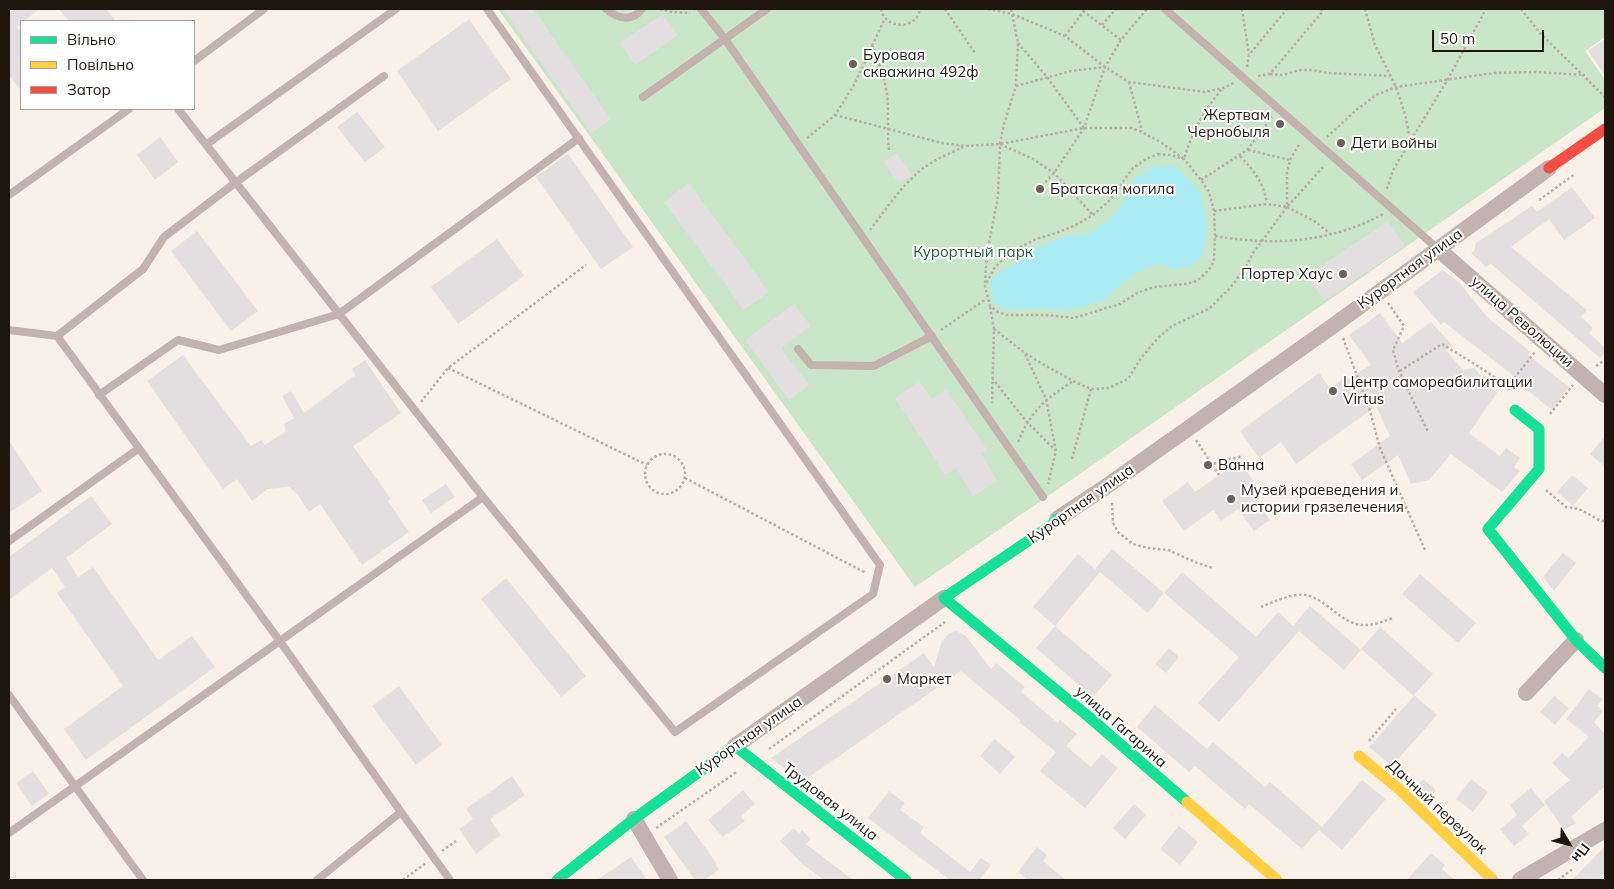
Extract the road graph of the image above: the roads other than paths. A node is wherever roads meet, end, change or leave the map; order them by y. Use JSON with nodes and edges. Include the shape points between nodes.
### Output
{"nodes":[{"id":1,"x":264,"y":9,"type":"edge"},
{"id":2,"x":396,"y":9,"type":"edge"},
{"id":3,"x":487,"y":9,"type":"edge"},
{"id":4,"x":606,"y":9,"type":"edge"},
{"id":5,"x":642,"y":9,"type":"edge"},
{"id":6,"x":767,"y":9,"type":"edge"},
{"id":7,"x":1165,"y":9,"type":"edge"},
{"id":8,"x":703,"y":11,"type":"edge"},
{"id":9,"x":725,"y":39,"type":"junction"},
{"id":10,"x":195,"y":60,"type":"edge"},
{"id":11,"x":384,"y":76,"type":"dead end"},
{"id":12,"x":643,"y":97,"type":"dead end"},
{"id":13,"x":128,"y":110,"type":"edge"},
{"id":14,"x":179,"y":110,"type":"edge"},
{"id":15,"x":1605,"y":129,"type":"edge"},
{"id":16,"x":579,"y":138,"type":"junction"},
{"id":17,"x":207,"y":144,"type":"junction"},
{"id":18,"x":1549,"y":168,"type":"joint"},
{"id":19,"x":235,"y":182,"type":"junction"},
{"id":20,"x":9,"y":195,"type":"edge"},
{"id":21,"x":1438,"y":249,"type":"junction"},
{"id":22,"x":339,"y":314,"type":"junction"},
{"id":23,"x":9,"y":330,"type":"edge"},
{"id":24,"x":56,"y":336,"type":"junction"},
{"id":25,"x":932,"y":336,"type":"junction"},
{"id":26,"x":798,"y":349,"type":"dead end"},
{"id":27,"x":99,"y":395,"type":"junction"},
{"id":28,"x":1605,"y":395,"type":"edge"},
{"id":29,"x":1515,"y":410,"type":"dead end"},
{"id":30,"x":138,"y":449,"type":"junction"},
{"id":31,"x":483,"y":497,"type":"junction"},
{"id":32,"x":1043,"y":497,"type":"road end"},
{"id":33,"x":1055,"y":515,"type":"joint"},
{"id":34,"x":9,"y":541,"type":"edge"},
{"id":35,"x":944,"y":598,"type":"junction"},
{"id":36,"x":279,"y":640,"type":"junction"},
{"id":37,"x":1576,"y":640,"type":"junction"},
{"id":38,"x":1605,"y":668,"type":"edge"},
{"id":39,"x":1526,"y":693,"type":"dead end"},
{"id":40,"x":9,"y":695,"type":"edge"},
{"id":41,"x":735,"y":746,"type":"junction"},
{"id":42,"x":1362,"y":752,"type":"road end"},
{"id":43,"x":75,"y":786,"type":"junction"},
{"id":44,"x":400,"y":812,"type":"junction"},
{"id":45,"x":634,"y":819,"type":"junction"},
{"id":46,"x":1605,"y":830,"type":"edge"},
{"id":47,"x":9,"y":833,"type":"edge"},
{"id":48,"x":143,"y":880,"type":"edge"},
{"id":49,"x":317,"y":880,"type":"edge"},
{"id":50,"x":450,"y":880,"type":"edge"},
{"id":51,"x":557,"y":880,"type":"edge"},
{"id":52,"x":670,"y":880,"type":"edge"},
{"id":53,"x":906,"y":880,"type":"edge"},
{"id":54,"x":1277,"y":880,"type":"edge"},
{"id":55,"x":1493,"y":880,"type":"edge"},
{"id":56,"x":1520,"y":880,"type":"edge"}],
"edges":[{"from":1,"to":10,"type":"lane"},
{"from":2,"to":17,"type":"lane"},
{"from":3,"to":16,"type":"lane"},
{"from":4,"to":5,"type":"lane","via":[[618,17],[628,18]]},
{"from":6,"to":9,"type":"lane"},
{"from":7,"to":21,"type":"lane"},
{"from":8,"to":9,"type":"lane"},
{"from":9,"to":12,"type":"lane"},
{"from":9,"to":25,"type":"lane"},
{"from":11,"to":19,"type":"lane"},
{"from":13,"to":20,"type":"lane"},
{"from":14,"to":17,"type":"lane"},
{"from":15,"to":18,"type":"street","name":"Курортная улица"},
{"from":16,"to":22,"type":"lane"},
{"from":16,"to":31,"type":"lane","via":[[880,565],[873,594],[675,732]]},
{"from":17,"to":19,"type":"lane"},
{"from":18,"to":21,"type":"street","name":"Курортная улица"},
{"from":19,"to":22,"type":"lane"},
{"from":19,"to":24,"type":"lane","via":[[164,237],[143,269]]},
{"from":21,"to":28,"type":"street","name":"улица Революции"},
{"from":21,"to":33,"type":"street","name":"Курортная улица","via":[[1104,488]]},
{"from":22,"to":27,"type":"lane","via":[[219,350],[178,340]]},
{"from":22,"to":31,"type":"lane"},
{"from":23,"to":24,"type":"lane"},
{"from":24,"to":27,"type":"lane"},
{"from":25,"to":26,"type":"lane","via":[[874,366],[811,365]]},
{"from":25,"to":32,"type":"lane"},
{"from":27,"to":30,"type":"lane"},
{"from":29,"to":37,"type":"street","via":[[1539,429],[1539,470],[1488,529]]},
{"from":30,"to":34,"type":"lane"},
{"from":30,"to":36,"type":"lane"},
{"from":31,"to":36,"type":"lane"},
{"from":33,"to":35,"type":"street","name":"Курортная улица","via":[[1053,524]]},
{"from":35,"to":41,"type":"street","name":"Курортная улица"},
{"from":35,"to":54,"type":"street","name":"улица Гагарина"},
{"from":36,"to":43,"type":"lane"},
{"from":36,"to":44,"type":"lane"},
{"from":37,"to":38,"type":"street"},
{"from":37,"to":39,"type":"street"},
{"from":40,"to":43,"type":"lane"},
{"from":41,"to":45,"type":"street","name":"Курортная улица"},
{"from":41,"to":53,"type":"street","name":"Трудовая улица"},
{"from":42,"to":55,"type":"street","name":"Дачный переулок"},
{"from":43,"to":47,"type":"lane"},
{"from":43,"to":48,"type":"lane"},
{"from":44,"to":49,"type":"lane"},
{"from":44,"to":50,"type":"lane"},
{"from":45,"to":51,"type":"street","name":"Курортная улица"},
{"from":45,"to":52,"type":"street"},
{"from":46,"to":56,"type":"street"}]}
